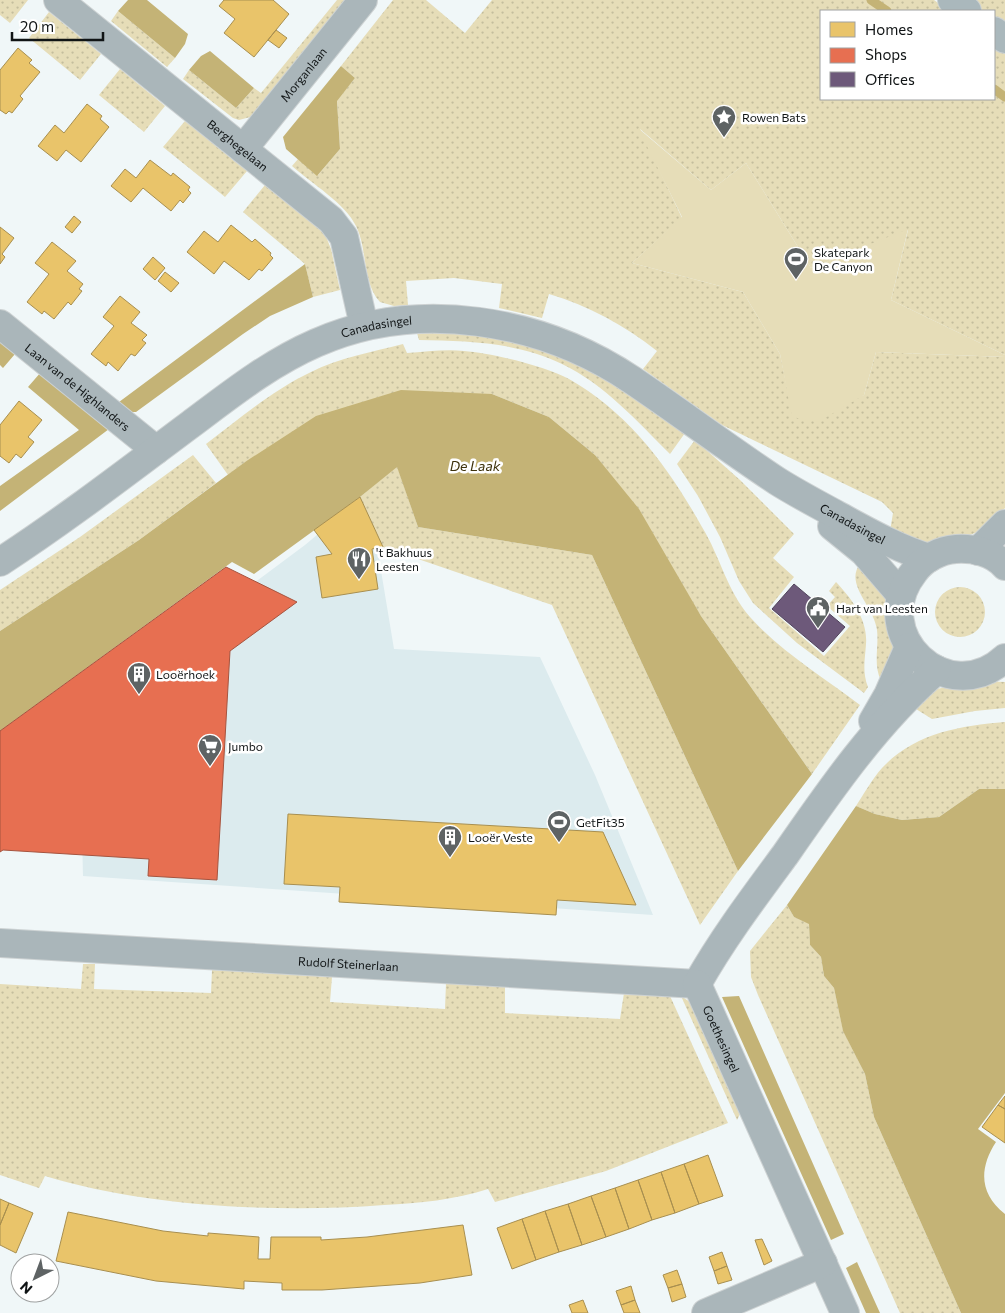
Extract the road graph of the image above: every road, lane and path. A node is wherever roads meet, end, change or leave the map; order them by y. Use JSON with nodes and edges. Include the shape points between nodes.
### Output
{"nodes":[{"id":1,"x":58,"y":0,"type":"edge"},
{"id":2,"x":363,"y":0,"type":"edge"},
{"id":3,"x":952,"y":0,"type":"edge"},
{"id":4,"x":966,"y":10,"type":"edge"},
{"id":5,"x":243,"y":149,"type":"junction"},
{"id":6,"x":0,"y":324,"type":"edge"},
{"id":7,"x":364,"y":326,"type":"junction"},
{"id":8,"x":156,"y":450,"type":"junction"},
{"id":9,"x":779,"y":482,"type":"junction"},
{"id":10,"x":1005,"y":524,"type":"edge"},
{"id":11,"x":978,"y":551,"type":"junction"},
{"id":12,"x":929,"y":558,"type":"junction"},
{"id":13,"x":0,"y":562,"type":"edge"},
{"id":14,"x":1005,"y":566,"type":"edge"},
{"id":15,"x":901,"y":595,"type":"junction"},
{"id":16,"x":909,"y":648,"type":"junction"},
{"id":17,"x":1002,"y":664,"type":"edge"},
{"id":18,"x":937,"y":670,"type":"junction"},
{"id":19,"x":833,"y":786,"type":"junction"},
{"id":20,"x":0,"y":943,"type":"edge"},
{"id":21,"x":697,"y":984,"type":"junction"},
{"id":22,"x":823,"y":1263,"type":"junction"},
{"id":23,"x":706,"y":1313,"type":"edge"},
{"id":24,"x":846,"y":1313,"type":"edge"}],
"edges":[{"from":1,"to":5,"type":"street","name":"Berghegelaan"},
{"from":2,"to":5,"type":"street","name":"Morganlaan"},
{"from":3,"to":4,"type":"main road"},
{"from":5,"to":7,"type":"street","name":"Berghegelaan","via":[[338,227],[344,238]]},
{"from":6,"to":8,"type":"street","name":"Laan van de Highlanders"},
{"from":7,"to":8,"type":"street","name":"Canadasingel","via":[[318,342],[271,366]]},
{"from":7,"to":9,"type":"street","name":"Canadasingel","via":[[407,320],[462,320],[546,336],[590,355],[630,379]]},
{"from":8,"to":13,"type":"street","name":"Canadasingel"},
{"from":9,"to":12,"type":"street","name":"Canadasingel","via":[[877,537]]},
{"from":9,"to":15,"type":"street","name":"Canadasingel","via":[[864,552]]},
{"from":10,"to":11,"type":"street"},
{"from":11,"to":12,"type":"street","via":[[949,550]]},
{"from":11,"to":14,"type":"street"},
{"from":12,"to":15,"type":"street","via":[[906,581]]},
{"from":15,"to":16,"type":"street","via":[[898,616]]},
{"from":16,"to":18,"type":"street","via":[[922,662]]},
{"from":16,"to":19,"type":"street","via":[[888,695]]},
{"from":17,"to":18,"type":"street","via":[[979,674],[959,676]]},
{"from":18,"to":19,"type":"street","via":[[901,705]]},
{"from":19,"to":21,"type":"street","via":[[714,954]]},
{"from":20,"to":21,"type":"street","name":"Rudolf Steinerlaan"},
{"from":21,"to":22,"type":"street","name":"Goethesingel"},
{"from":22,"to":23,"type":"street"},
{"from":22,"to":24,"type":"street","name":"Goethesingel"}]}
